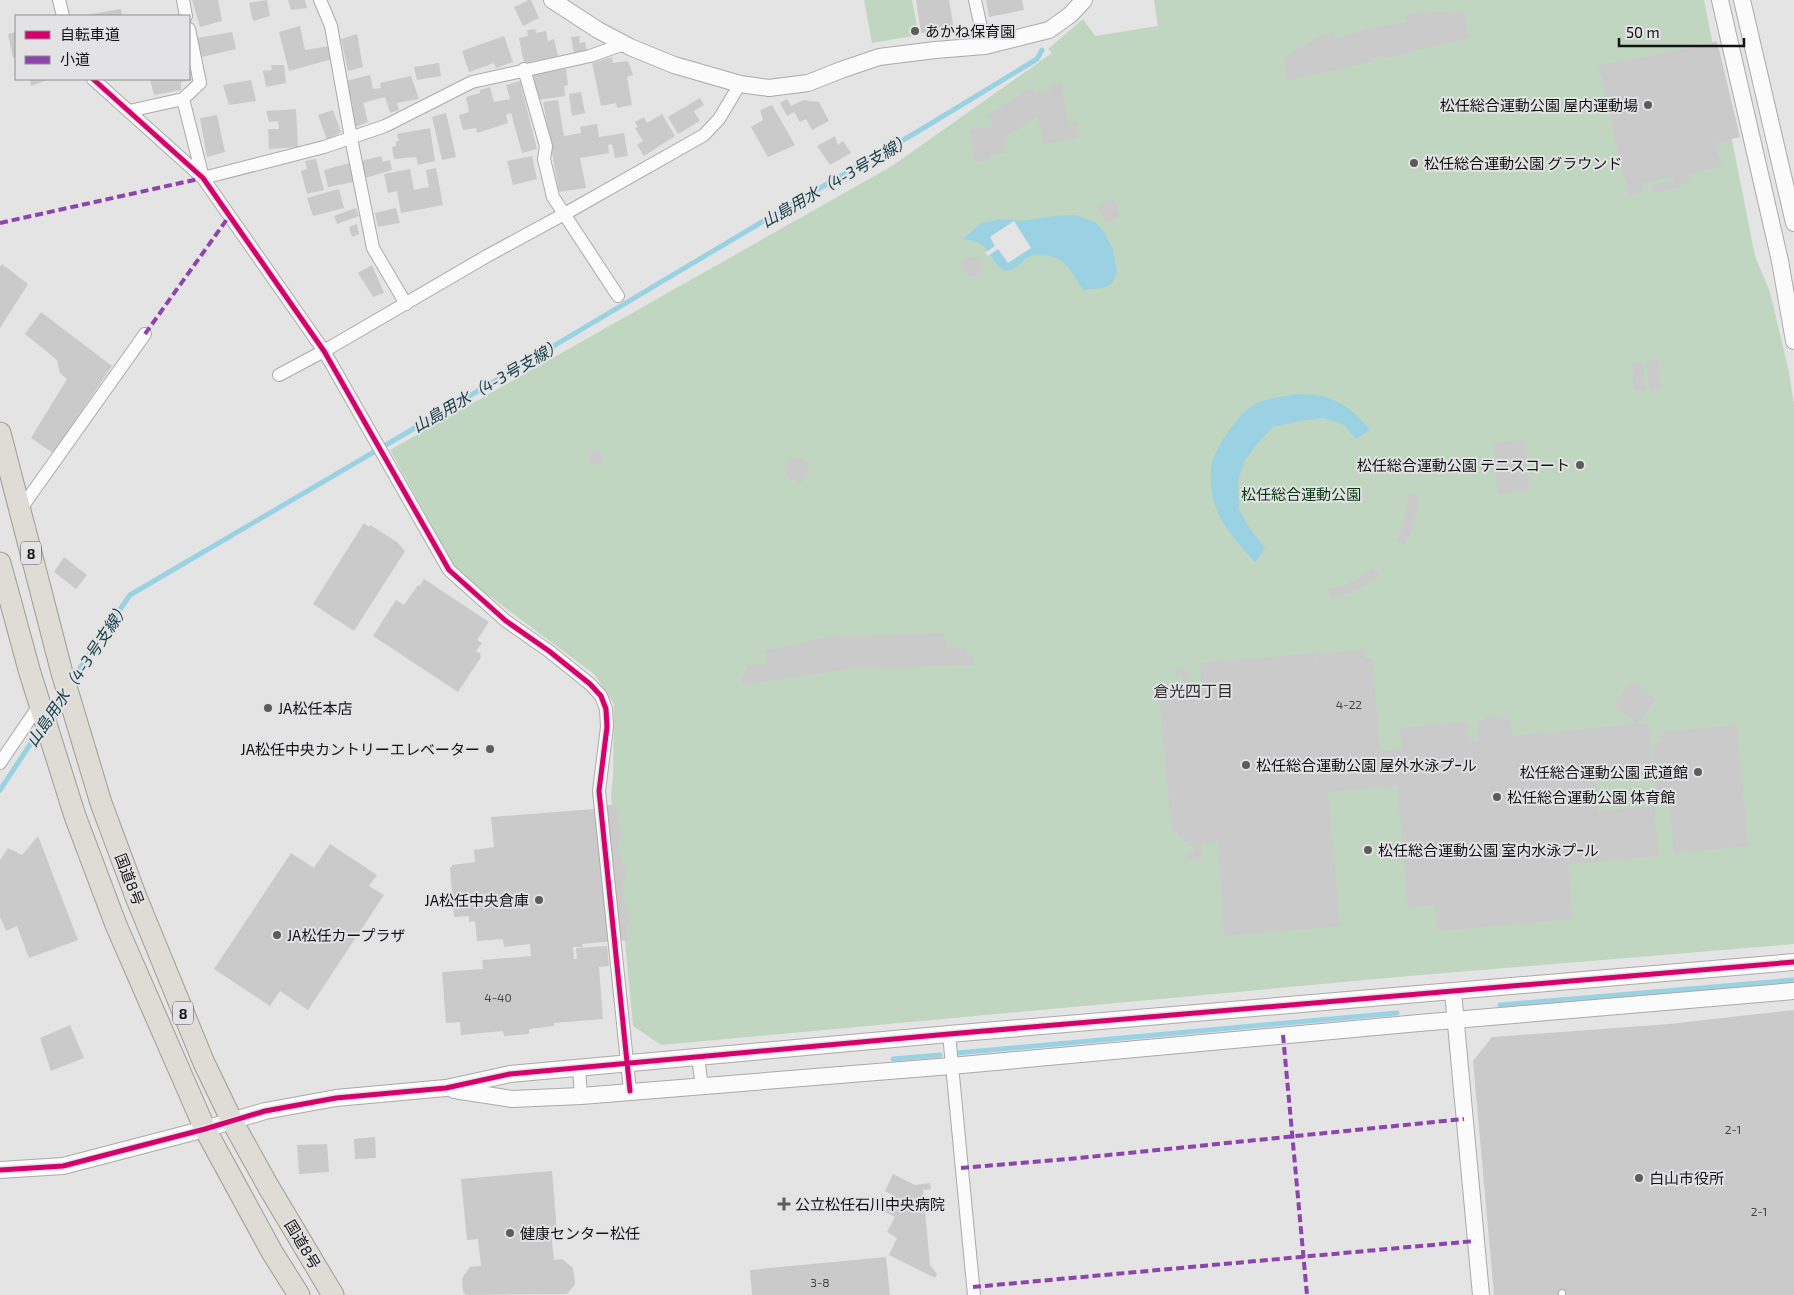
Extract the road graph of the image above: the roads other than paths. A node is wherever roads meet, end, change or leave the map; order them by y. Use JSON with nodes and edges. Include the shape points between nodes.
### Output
{"nodes":[{"id":1,"x":59,"y":0,"type":"edge"},
{"id":2,"x":183,"y":0,"type":"edge"},
{"id":3,"x":320,"y":0,"type":"edge"},
{"id":4,"x":975,"y":0,"type":"edge"},
{"id":5,"x":1084,"y":0,"type":"edge"},
{"id":6,"x":1720,"y":0,"type":"edge"},
{"id":7,"x":1742,"y":0,"type":"edge"},
{"id":8,"x":558,"y":2,"type":"edge"},
{"id":9,"x":62,"y":15,"type":"edge"},
{"id":10,"x":186,"y":15,"type":"edge"},
{"id":11,"x":190,"y":34,"type":"edge"},
{"id":12,"x":624,"y":44,"type":"junction"},
{"id":13,"x":985,"y":46,"type":"junction"},
{"id":14,"x":524,"y":69,"type":"junction"},
{"id":15,"x":95,"y":80,"type":"edge"},
{"id":16,"x":740,"y":84,"type":"junction"},
{"id":17,"x":183,"y":99,"type":"junction"},
{"id":18,"x":129,"y":111,"type":"junction"},
{"id":19,"x":351,"y":138,"type":"junction"},
{"id":20,"x":204,"y":178,"type":"junction"},
{"id":21,"x":565,"y":214,"type":"junction"},
{"id":22,"x":1794,"y":223,"type":"edge"},
{"id":23,"x":1787,"y":259,"type":"edge"},
{"id":24,"x":618,"y":296,"type":"dead end"},
{"id":25,"x":406,"y":304,"type":"junction"},
{"id":26,"x":145,"y":334,"type":"dead end"},
{"id":27,"x":1794,"y":340,"type":"edge"},
{"id":28,"x":324,"y":351,"type":"junction"},
{"id":29,"x":279,"y":375,"type":"dead end"},
{"id":30,"x":0,"y":433,"type":"edge"},
{"id":31,"x":20,"y":510,"type":"junction"},
{"id":32,"x":0,"y":563,"type":"edge"},
{"id":33,"x":40,"y":704,"type":"junction"},
{"id":34,"x":0,"y":763,"type":"edge"},
{"id":35,"x":1794,"y":962,"type":"edge"},
{"id":36,"x":1794,"y":991,"type":"edge"},
{"id":37,"x":1453,"y":992,"type":"junction"},
{"id":38,"x":1454,"y":1020,"type":"junction"},
{"id":39,"x":949,"y":1034,"type":"junction"},
{"id":40,"x":698,"y":1057,"type":"junction"},
{"id":41,"x":627,"y":1062,"type":"junction"},
{"id":42,"x":951,"y":1066,"type":"junction"},
{"id":43,"x":579,"y":1068,"type":"junction"},
{"id":44,"x":702,"y":1087,"type":"junction"},
{"id":45,"x":446,"y":1088,"type":"junction"},
{"id":46,"x":630,"y":1091,"type":"junction"},
{"id":47,"x":581,"y":1096,"type":"junction"},
{"id":48,"x":232,"y":1121,"type":"junction"},
{"id":49,"x":205,"y":1129,"type":"junction"},
{"id":50,"x":0,"y":1170,"type":"edge"},
{"id":51,"x":299,"y":1295,"type":"edge"},
{"id":52,"x":333,"y":1295,"type":"edge"},
{"id":53,"x":974,"y":1295,"type":"edge"},
{"id":54,"x":1480,"y":1295,"type":"edge"}],
"edges":[{"from":1,"to":9,"type":"street"},
{"from":2,"to":10,"type":"street"},
{"from":3,"to":19,"type":"street","via":[[331,26]]},
{"from":4,"to":13,"type":"street"},
{"from":5,"to":13,"type":"street","via":[[1049,30]]},
{"from":6,"to":23,"type":"street"},
{"from":7,"to":22,"type":"street"},
{"from":8,"to":12,"type":"street"},
{"from":11,"to":17,"type":"street","via":[[200,83]]},
{"from":12,"to":14,"type":"street","via":[[590,56]]},
{"from":12,"to":16,"type":"street","via":[[674,65]]},
{"from":13,"to":16,"type":"street","via":[[879,57],[808,83],[769,88]]},
{"from":14,"to":19,"type":"street","via":[[472,82],[385,126]]},
{"from":14,"to":21,"type":"street","via":[[546,146],[544,159],[554,197]]},
{"from":15,"to":18,"type":"street"},
{"from":16,"to":21,"type":"street","via":[[719,119],[704,135]]},
{"from":17,"to":18,"type":"street"},
{"from":17,"to":20,"type":"street"},
{"from":18,"to":20,"type":"street"},
{"from":19,"to":20,"type":"street"},
{"from":19,"to":25,"type":"street","via":[[374,248]]},
{"from":20,"to":28,"type":"street"},
{"from":21,"to":24,"type":"street"},
{"from":21,"to":25,"type":"street"},
{"from":23,"to":27,"type":"street"},
{"from":25,"to":28,"type":"street"},
{"from":26,"to":31,"type":"street"},
{"from":28,"to":29,"type":"street"},
{"from":28,"to":41,"type":"street","via":[[449,570],[506,621],[549,651],[601,696],[607,727],[599,791]]},
{"from":30,"to":31,"type":"highway","name":"国道8号","number":"8"},
{"from":31,"to":48,"type":"highway","name":"国道8号","number":"8","via":[[62,673],[101,803],[143,915],[204,1063]]},
{"from":32,"to":33,"type":"highway","name":"国道8号","number":"8"},
{"from":33,"to":34,"type":"street"},
{"from":33,"to":49,"type":"highway","name":"国道8号","number":"8","via":[[75,816],[116,925]]},
{"from":35,"to":37,"type":"street"},
{"from":36,"to":38,"type":"street"},
{"from":37,"to":38,"type":"street"},
{"from":37,"to":39,"type":"street"},
{"from":38,"to":42,"type":"street"},
{"from":38,"to":54,"type":"street"},
{"from":39,"to":40,"type":"street"},
{"from":39,"to":42,"type":"street"},
{"from":40,"to":41,"type":"street"},
{"from":40,"to":44,"type":"street"},
{"from":41,"to":43,"type":"street"},
{"from":41,"to":46,"type":"street"},
{"from":42,"to":44,"type":"street"},
{"from":42,"to":53,"type":"street"},
{"from":43,"to":45,"type":"street","via":[[510,1074]]},
{"from":43,"to":47,"type":"street"},
{"from":44,"to":46,"type":"street"},
{"from":45,"to":47,"type":"street","via":[[512,1099]]},
{"from":45,"to":48,"type":"street","via":[[336,1098],[265,1111]]},
{"from":46,"to":47,"type":"street"},
{"from":48,"to":49,"type":"street"},
{"from":48,"to":52,"type":"highway","name":"国道8号","number":"8"},
{"from":49,"to":50,"type":"street","via":[[64,1166]]},
{"from":49,"to":51,"type":"highway","name":"国道8号","number":"8"}]}
